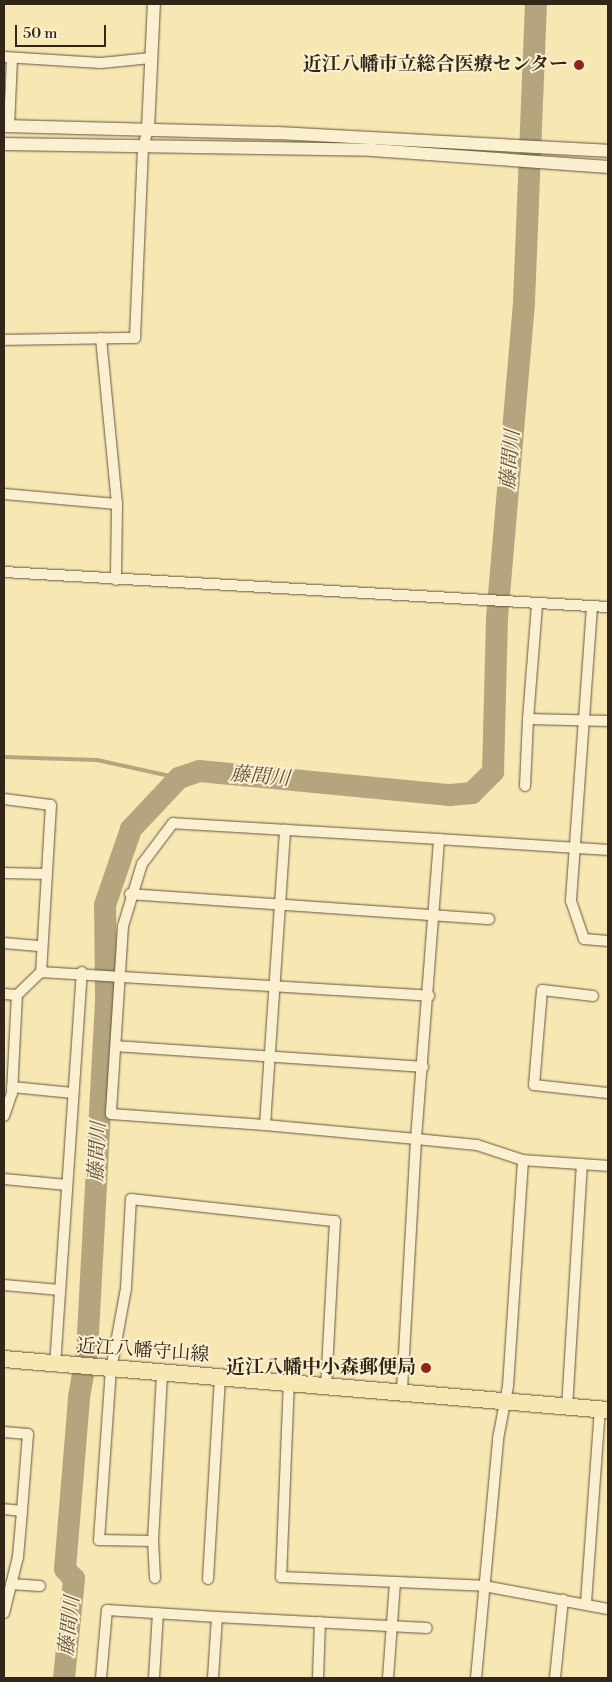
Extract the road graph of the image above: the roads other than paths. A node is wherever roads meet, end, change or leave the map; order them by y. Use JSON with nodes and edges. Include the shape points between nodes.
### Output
{"nodes":[{"id":1,"x":154,"y":4,"type":"edge"},
{"id":2,"x":8,"y":57,"type":"edge"},
{"id":3,"x":151,"y":58,"type":"junction"},
{"id":4,"x":6,"y":126,"type":"edge"},
{"id":5,"x":148,"y":129,"type":"junction"},
{"id":6,"x":4,"y":144,"type":"edge"},
{"id":7,"x":143,"y":147,"type":"junction"},
{"id":8,"x":608,"y":151,"type":"edge"},
{"id":9,"x":608,"y":166,"type":"edge"},
{"id":10,"x":102,"y":338,"type":"junction"},
{"id":11,"x":4,"y":340,"type":"edge"},
{"id":12,"x":4,"y":494,"type":"edge"},
{"id":13,"x":117,"y":504,"type":"junction"},
{"id":14,"x":4,"y":572,"type":"edge"},
{"id":15,"x":116,"y":580,"type":"junction"},
{"id":16,"x":537,"y":605,"type":"junction"},
{"id":17,"x":592,"y":607,"type":"junction"},
{"id":18,"x":608,"y":607,"type":"edge"},
{"id":19,"x":528,"y":719,"type":"junction"},
{"id":20,"x":585,"y":720,"type":"junction"},
{"id":21,"x":608,"y":721,"type":"edge"},
{"id":22,"x":525,"y":786,"type":"dead end"},
{"id":23,"x":4,"y":799,"type":"edge"},
{"id":24,"x":285,"y":830,"type":"junction"},
{"id":25,"x":439,"y":839,"type":"junction"},
{"id":26,"x":575,"y":849,"type":"junction"},
{"id":27,"x":608,"y":850,"type":"edge"},
{"id":28,"x":4,"y":873,"type":"edge"},
{"id":29,"x":46,"y":874,"type":"junction"},
{"id":30,"x":130,"y":894,"type":"junction"},
{"id":31,"x":278,"y":903,"type":"junction"},
{"id":32,"x":434,"y":916,"type":"junction"},
{"id":33,"x":488,"y":919,"type":"dead end"},
{"id":34,"x":608,"y":942,"type":"edge"},
{"id":35,"x":4,"y":943,"type":"edge"},
{"id":36,"x":41,"y":946,"type":"junction"},
{"id":37,"x":40,"y":972,"type":"junction"},
{"id":38,"x":82,"y":972,"type":"junction"},
{"id":39,"x":121,"y":976,"type":"junction"},
{"id":40,"x":273,"y":983,"type":"junction"},
{"id":41,"x":4,"y":994,"type":"edge"},
{"id":42,"x":17,"y":995,"type":"junction"},
{"id":43,"x":429,"y":996,"type":"junction"},
{"id":44,"x":593,"y":996,"type":"dead end"},
{"id":45,"x":116,"y":1046,"type":"junction"},
{"id":46,"x":270,"y":1058,"type":"junction"},
{"id":47,"x":422,"y":1067,"type":"junction"},
{"id":48,"x":12,"y":1087,"type":"junction"},
{"id":49,"x":73,"y":1093,"type":"junction"},
{"id":50,"x":608,"y":1093,"type":"edge"},
{"id":51,"x":4,"y":1116,"type":"edge"},
{"id":52,"x":265,"y":1125,"type":"junction"},
{"id":53,"x":416,"y":1139,"type":"junction"},
{"id":54,"x":523,"y":1160,"type":"junction"},
{"id":55,"x":582,"y":1164,"type":"junction"},
{"id":56,"x":608,"y":1166,"type":"edge"},
{"id":57,"x":4,"y":1179,"type":"edge"},
{"id":58,"x":67,"y":1185,"type":"junction"},
{"id":59,"x":4,"y":1285,"type":"edge"},
{"id":60,"x":60,"y":1290,"type":"junction"},
{"id":61,"x":4,"y":1359,"type":"edge"},
{"id":62,"x":55,"y":1366,"type":"junction"},
{"id":63,"x":111,"y":1370,"type":"junction"},
{"id":64,"x":162,"y":1373,"type":"junction"},
{"id":65,"x":220,"y":1376,"type":"junction"},
{"id":66,"x":289,"y":1380,"type":"junction"},
{"id":67,"x":326,"y":1386,"type":"junction"},
{"id":68,"x":402,"y":1390,"type":"junction"},
{"id":69,"x":505,"y":1401,"type":"junction"},
{"id":70,"x":567,"y":1408,"type":"junction"},
{"id":71,"x":604,"y":1410,"type":"edge"},
{"id":72,"x":4,"y":1432,"type":"edge"},
{"id":73,"x":4,"y":1509,"type":"edge"},
{"id":74,"x":22,"y":1511,"type":"junction"},
{"id":75,"x":153,"y":1541,"type":"junction"},
{"id":76,"x":155,"y":1578,"type":"dead end"},
{"id":77,"x":208,"y":1579,"type":"dead end"},
{"id":78,"x":11,"y":1584,"type":"junction"},
{"id":79,"x":395,"y":1584,"type":"junction"},
{"id":80,"x":40,"y":1586,"type":"dead end"},
{"id":81,"x":484,"y":1586,"type":"junction"},
{"id":82,"x":564,"y":1598,"type":"junction"},
{"id":83,"x":586,"y":1603,"type":"junction"},
{"id":84,"x":608,"y":1609,"type":"edge"},
{"id":85,"x":4,"y":1612,"type":"edge"},
{"id":86,"x":158,"y":1614,"type":"junction"},
{"id":87,"x":217,"y":1617,"type":"junction"},
{"id":88,"x":320,"y":1622,"type":"junction"},
{"id":89,"x":392,"y":1626,"type":"junction"},
{"id":90,"x":427,"y":1628,"type":"dead end"},
{"id":91,"x":101,"y":1678,"type":"edge"},
{"id":92,"x":154,"y":1678,"type":"edge"},
{"id":93,"x":213,"y":1678,"type":"edge"},
{"id":94,"x":318,"y":1678,"type":"edge"},
{"id":95,"x":388,"y":1678,"type":"edge"},
{"id":96,"x":476,"y":1678,"type":"edge"},
{"id":97,"x":555,"y":1678,"type":"edge"}],
"edges":[{"from":1,"to":3,"type":"street"},
{"from":2,"to":3,"type":"street","via":[[101,63]]},
{"from":2,"to":4,"type":"street"},
{"from":3,"to":5,"type":"street"},
{"from":4,"to":5,"type":"street"},
{"from":5,"to":7,"type":"street"},
{"from":5,"to":8,"type":"street"},
{"from":6,"to":7,"type":"street"},
{"from":7,"to":9,"type":"street","via":[[372,150]]},
{"from":7,"to":10,"type":"street","via":[[135,338]]},
{"from":10,"to":11,"type":"street"},
{"from":10,"to":13,"type":"street"},
{"from":12,"to":13,"type":"street"},
{"from":13,"to":15,"type":"street"},
{"from":14,"to":15,"type":"street"},
{"from":15,"to":16,"type":"street"},
{"from":16,"to":17,"type":"street"},
{"from":16,"to":19,"type":"street"},
{"from":17,"to":18,"type":"street"},
{"from":17,"to":20,"type":"street"},
{"from":19,"to":20,"type":"street"},
{"from":19,"to":22,"type":"street"},
{"from":20,"to":21,"type":"street"},
{"from":20,"to":26,"type":"street"},
{"from":23,"to":29,"type":"street","via":[[51,805]]},
{"from":24,"to":25,"type":"street"},
{"from":24,"to":30,"type":"street","via":[[173,823],[142,864]]},
{"from":24,"to":31,"type":"street"},
{"from":25,"to":26,"type":"street"},
{"from":25,"to":32,"type":"street"},
{"from":26,"to":27,"type":"street"},
{"from":26,"to":34,"type":"street","via":[[571,901],[584,939]]},
{"from":28,"to":29,"type":"street"},
{"from":29,"to":36,"type":"street"},
{"from":30,"to":31,"type":"street"},
{"from":30,"to":39,"type":"street","via":[[123,926]]},
{"from":31,"to":32,"type":"street"},
{"from":31,"to":40,"type":"street"},
{"from":32,"to":33,"type":"street"},
{"from":32,"to":43,"type":"street"},
{"from":35,"to":36,"type":"street"},
{"from":36,"to":37,"type":"street"},
{"from":37,"to":38,"type":"street"},
{"from":37,"to":42,"type":"street","via":[[25,982]]},
{"from":38,"to":39,"type":"street"},
{"from":38,"to":49,"type":"street"},
{"from":39,"to":40,"type":"street"},
{"from":39,"to":45,"type":"street"},
{"from":40,"to":43,"type":"street"},
{"from":40,"to":46,"type":"street"},
{"from":41,"to":42,"type":"street"},
{"from":42,"to":48,"type":"street"},
{"from":43,"to":47,"type":"street"},
{"from":44,"to":50,"type":"street","via":[[542,990],[534,1085]]},
{"from":45,"to":46,"type":"street"},
{"from":45,"to":52,"type":"street","via":[[111,1114]]},
{"from":46,"to":47,"type":"street"},
{"from":46,"to":52,"type":"street"},
{"from":47,"to":53,"type":"street"},
{"from":48,"to":49,"type":"street"},
{"from":48,"to":51,"type":"street"},
{"from":49,"to":58,"type":"street"},
{"from":52,"to":53,"type":"street"},
{"from":53,"to":54,"type":"street","via":[[477,1145]]},
{"from":53,"to":68,"type":"street"},
{"from":54,"to":55,"type":"street"},
{"from":54,"to":69,"type":"street"},
{"from":55,"to":56,"type":"street"},
{"from":55,"to":70,"type":"street"},
{"from":57,"to":58,"type":"street"},
{"from":58,"to":60,"type":"street"},
{"from":59,"to":60,"type":"street"},
{"from":60,"to":62,"type":"street"},
{"from":61,"to":62,"type":"main road","name":"近江八幡守山線"},
{"from":62,"to":63,"type":"main road","name":"近江八幡守山線"},
{"from":63,"to":64,"type":"main road","name":"近江八幡守山線"},
{"from":63,"to":67,"type":"street","via":[[126,1288],[131,1199],[335,1221]]},
{"from":63,"to":75,"type":"street","via":[[99,1540]]},
{"from":64,"to":65,"type":"main road","name":"近江八幡守山線"},
{"from":64,"to":75,"type":"street"},
{"from":65,"to":66,"type":"main road","name":"近江八幡守山線"},
{"from":65,"to":77,"type":"street"},
{"from":66,"to":67,"type":"main road","name":"近江八幡守山線"},
{"from":66,"to":79,"type":"street","via":[[281,1577]]},
{"from":67,"to":68,"type":"main road","name":"近江八幡守山線"},
{"from":68,"to":69,"type":"main road","name":"近江八幡守山線"},
{"from":69,"to":70,"type":"main road","name":"近江八幡守山線"},
{"from":69,"to":81,"type":"street"},
{"from":70,"to":71,"type":"main road","name":"近江八幡守山線"},
{"from":71,"to":83,"type":"street"},
{"from":72,"to":74,"type":"street","via":[[28,1434]]},
{"from":73,"to":74,"type":"street"},
{"from":74,"to":78,"type":"street"},
{"from":75,"to":76,"type":"street"},
{"from":78,"to":80,"type":"street"},
{"from":78,"to":85,"type":"street"},
{"from":79,"to":81,"type":"street"},
{"from":79,"to":89,"type":"street"},
{"from":81,"to":82,"type":"street"},
{"from":81,"to":96,"type":"street"},
{"from":82,"to":83,"type":"street"},
{"from":82,"to":97,"type":"street"},
{"from":83,"to":84,"type":"street"},
{"from":86,"to":87,"type":"street"},
{"from":86,"to":91,"type":"street","via":[[107,1610]]},
{"from":86,"to":92,"type":"street"},
{"from":87,"to":88,"type":"street"},
{"from":87,"to":93,"type":"street"},
{"from":88,"to":89,"type":"street"},
{"from":88,"to":94,"type":"street"},
{"from":89,"to":90,"type":"street"},
{"from":89,"to":95,"type":"street"}]}
